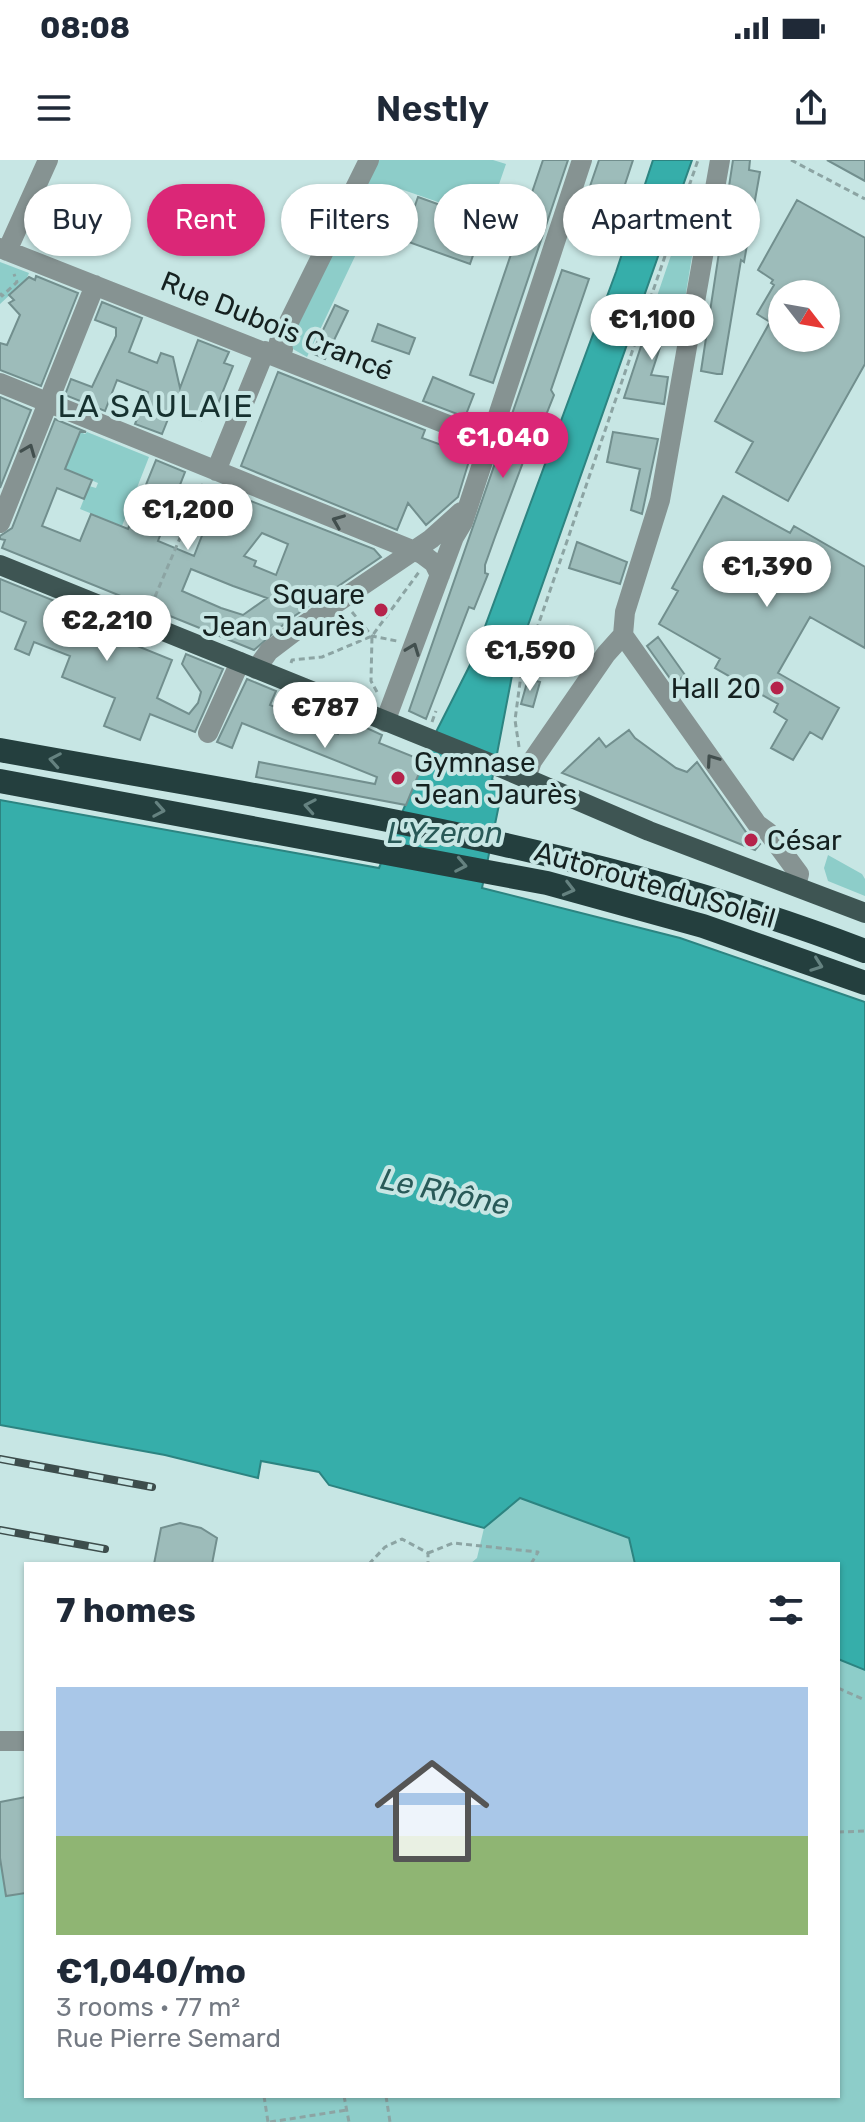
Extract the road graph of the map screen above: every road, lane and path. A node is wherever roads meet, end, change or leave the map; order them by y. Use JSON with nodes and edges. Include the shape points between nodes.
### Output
{"nodes":[{"id":1,"x":48,"y":160,"type":"edge"},
{"id":2,"x":369,"y":160,"type":"edge"},
{"id":3,"x":582,"y":160,"type":"edge"},
{"id":4,"x":698,"y":160,"type":"edge"},
{"id":5,"x":720,"y":160,"type":"edge"},
{"id":6,"x":791,"y":160,"type":"edge"},
{"id":7,"x":865,"y":199,"type":"edge"},
{"id":8,"x":4,"y":250,"type":"edge"},
{"id":9,"x":14,"y":273,"type":"dead end"},
{"id":10,"x":95,"y":285,"type":"junction"},
{"id":11,"x":0,"y":293,"type":"edge"},
{"id":12,"x":274,"y":350,"type":"junction"},
{"id":13,"x":0,"y":383,"type":"edge"},
{"id":14,"x":47,"y":403,"type":"junction"},
{"id":15,"x":489,"y":441,"type":"junction"},
{"id":16,"x":216,"y":471,"type":"junction"},
{"id":17,"x":471,"y":499,"type":"junction"},
{"id":18,"x":0,"y":523,"type":"edge"},
{"id":19,"x":410,"y":551,"type":"junction"},
{"id":20,"x":0,"y":565,"type":"edge"},
{"id":21,"x":430,"y":572,"type":"junction"},
{"id":22,"x":355,"y":615,"type":"dead end"},
{"id":23,"x":143,"y":623,"type":"junction"},
{"id":24,"x":623,"y":635,"type":"junction"},
{"id":25,"x":372,"y":636,"type":"junction"},
{"id":26,"x":396,"y":640,"type":"dead end"},
{"id":27,"x":291,"y":664,"type":"dead end"},
{"id":28,"x":248,"y":666,"type":"junction"},
{"id":29,"x":373,"y":685,"type":"dead end"},
{"id":30,"x":385,"y":722,"type":"junction"},
{"id":31,"x":208,"y":733,"type":"dead end"},
{"id":32,"x":0,"y":750,"type":"edge"},
{"id":33,"x":521,"y":755,"type":"dead end"},
{"id":34,"x":526,"y":778,"type":"junction"},
{"id":35,"x":0,"y":781,"type":"edge"},
{"id":36,"x":796,"y":885,"type":"junction"},
{"id":37,"x":865,"y":913,"type":"edge"},
{"id":38,"x":865,"y":951,"type":"edge"},
{"id":39,"x":865,"y":983,"type":"edge"},
{"id":40,"x":428,"y":1553,"type":"junction"},
{"id":41,"x":371,"y":1562,"type":"edge"},
{"id":42,"x":428,"y":1562,"type":"edge"},
{"id":43,"x":534,"y":1562,"type":"edge"},
{"id":44,"x":840,"y":1689,"type":"edge"},
{"id":45,"x":865,"y":1700,"type":"edge"},
{"id":46,"x":0,"y":1741,"type":"edge"},
{"id":47,"x":24,"y":1741,"type":"edge"},
{"id":48,"x":865,"y":1831,"type":"edge"},
{"id":49,"x":840,"y":1832,"type":"edge"},
{"id":50,"x":264,"y":2098,"type":"edge"},
{"id":51,"x":344,"y":2098,"type":"edge"},
{"id":52,"x":386,"y":2098,"type":"edge"},
{"id":53,"x":347,"y":2110,"type":"junction"},
{"id":54,"x":269,"y":2122,"type":"edge"},
{"id":55,"x":349,"y":2122,"type":"edge"},
{"id":56,"x":390,"y":2122,"type":"edge"}],
"edges":[{"from":1,"to":8,"type":"street"},
{"from":2,"to":12,"type":"street"},
{"from":3,"to":15,"type":"street"},
{"from":4,"to":33,"type":"path","via":[[521,675],[515,720]]},
{"from":5,"to":24,"type":"street","via":[[660,500],[625,612]]},
{"from":6,"to":7,"type":"path"},
{"from":8,"to":10,"type":"street","name":"Rue Dubois Crancé"},
{"from":9,"to":11,"type":"path","via":[[17,282]]},
{"from":10,"to":12,"type":"street","name":"Rue Dubois Crancé"},
{"from":10,"to":14,"type":"street"},
{"from":12,"to":15,"type":"street","name":"Rue Dubois Crancé"},
{"from":12,"to":16,"type":"street"},
{"from":13,"to":14,"type":"street"},
{"from":14,"to":16,"type":"street"},
{"from":18,"to":14,"type":"street","one_way":true},
{"from":15,"to":17,"type":"street"},
{"from":19,"to":16,"type":"street","one_way":true},
{"from":16,"to":23,"type":"path","via":[[211,484],[204,481]]},
{"from":17,"to":19,"type":"street","via":[[443,529]]},
{"from":17,"to":21,"type":"street"},
{"from":19,"to":21,"type":"street","via":[[429,557]]},
{"from":19,"to":28,"type":"street"},
{"from":20,"to":23,"type":"main road"},
{"from":21,"to":25,"type":"path"},
{"from":30,"to":21,"type":"street","one_way":true},
{"from":22,"to":25,"type":"path"},
{"from":23,"to":28,"type":"main road"},
{"from":24,"to":34,"type":"street","via":[[532,761]]},
{"from":36,"to":24,"type":"street","one_way":true,"via":[[799,874],[757,824]]},
{"from":25,"to":26,"type":"path"},
{"from":25,"to":27,"type":"path"},
{"from":25,"to":29,"type":"path"},
{"from":28,"to":30,"type":"main road"},
{"from":28,"to":31,"type":"street"},
{"from":30,"to":34,"type":"main road"},
{"from":38,"to":32,"type":"highway","name":"Autoroute du Soleil","one_way":true,"via":[[696,892],[502,842]]},
{"from":34,"to":36,"type":"main road"},
{"from":35,"to":39,"type":"highway","name":"Autoroute du Soleil","one_way":true,"via":[[492,871],[650,910]]},
{"from":36,"to":37,"type":"main road"},
{"from":40,"to":41,"type":"path","via":[[395,1541]]},
{"from":40,"to":42,"type":"path"},
{"from":40,"to":43,"type":"path","via":[[453,1543],[538,1552]]},
{"from":44,"to":45,"type":"path"},
{"from":46,"to":47,"type":"street"},
{"from":48,"to":49,"type":"path"},
{"from":50,"to":54,"type":"path"},
{"from":51,"to":53,"type":"path"},
{"from":52,"to":56,"type":"path"},
{"from":53,"to":54,"type":"path"},
{"from":53,"to":55,"type":"path"}]}
